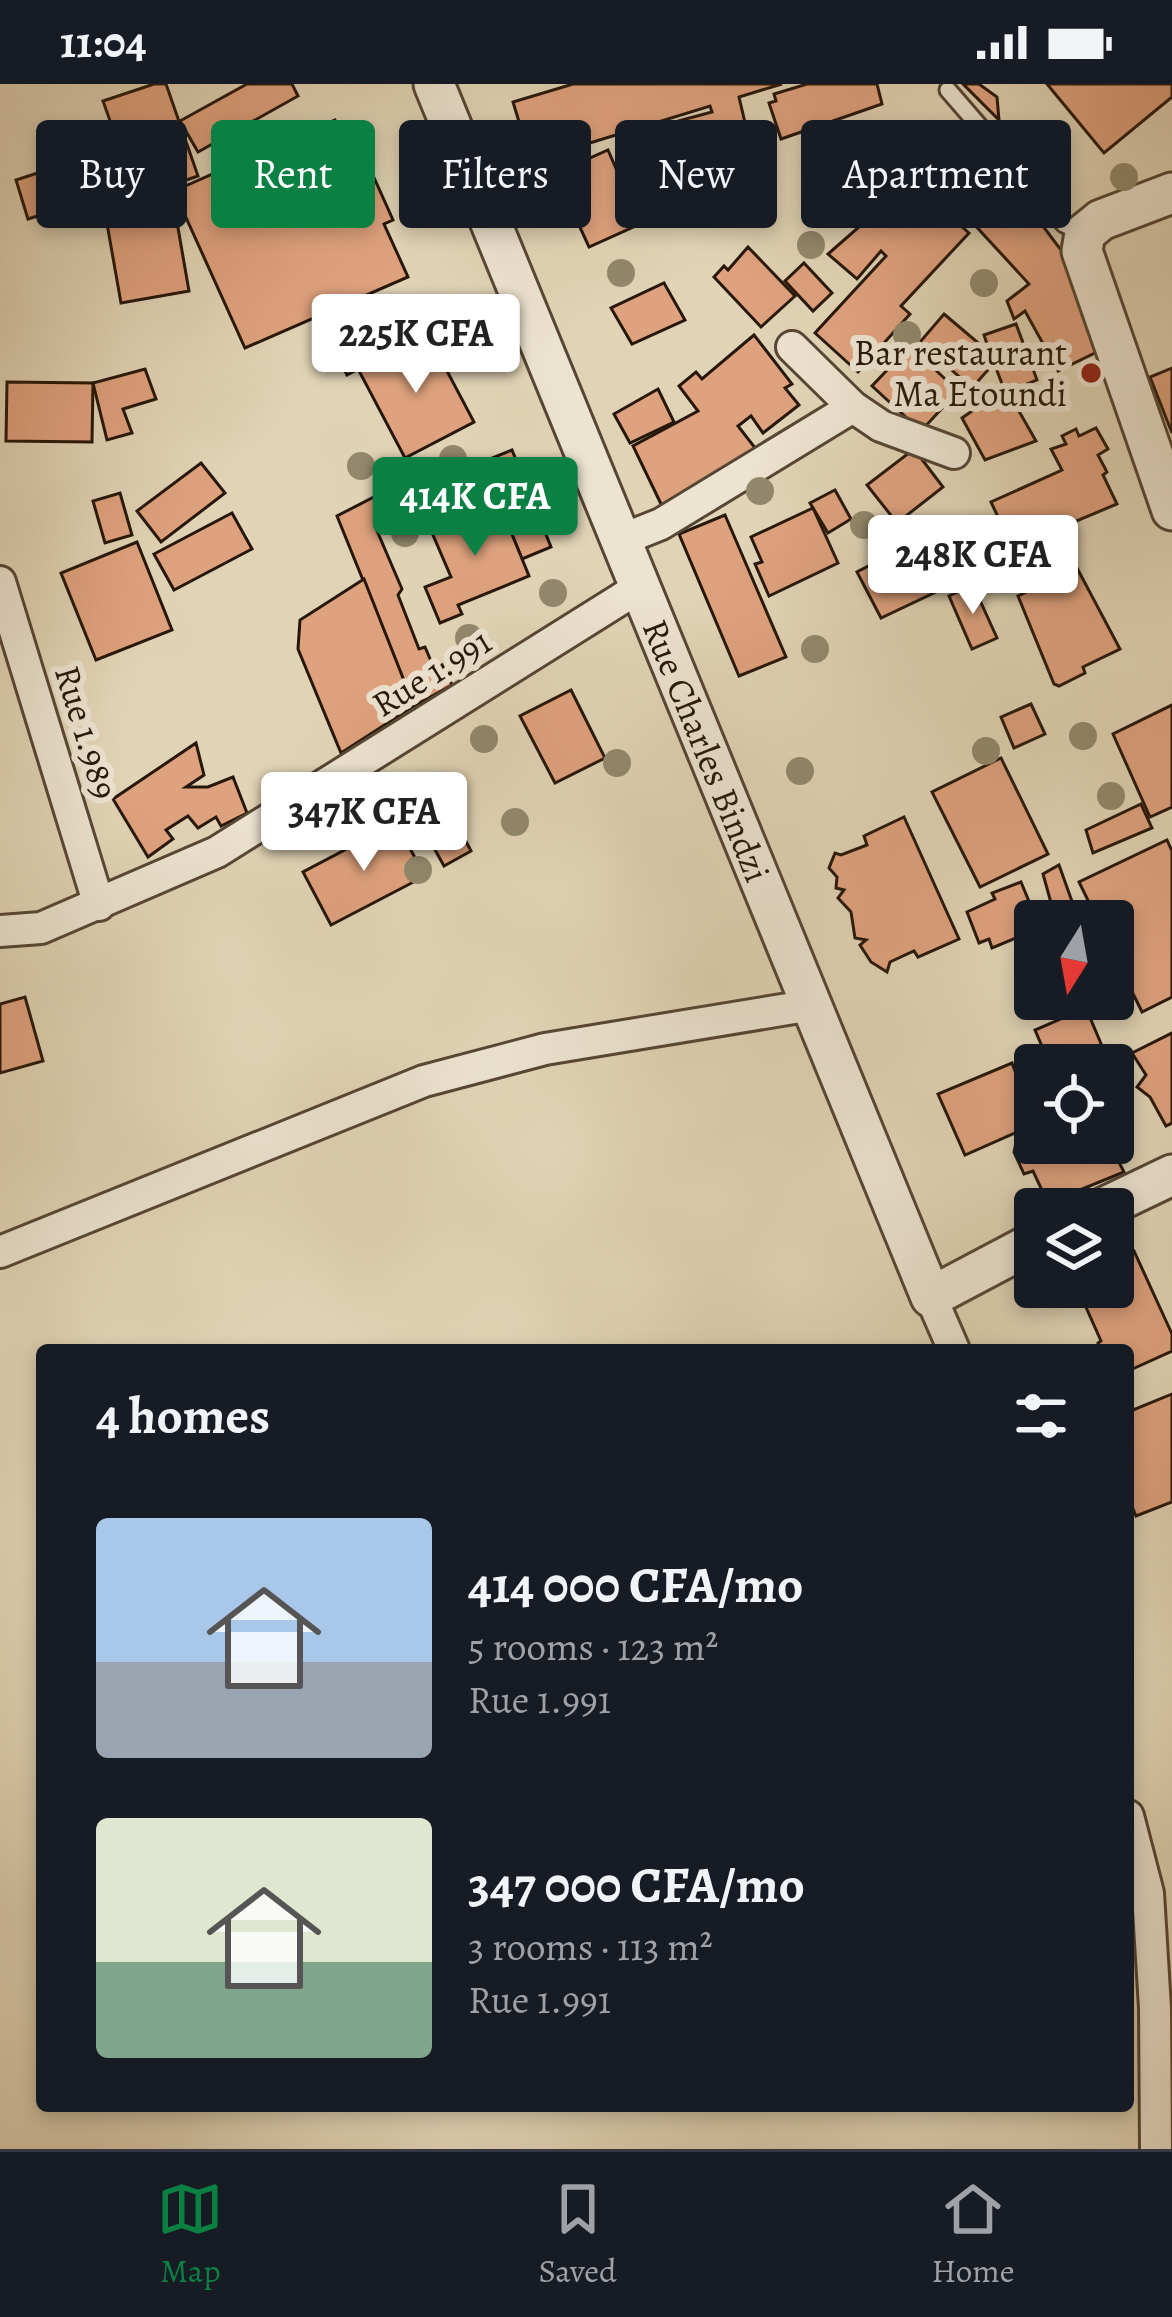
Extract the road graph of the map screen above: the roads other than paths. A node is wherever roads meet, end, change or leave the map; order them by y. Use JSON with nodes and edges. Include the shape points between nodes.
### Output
{"nodes":[{"id":1,"x":434,"y":84,"type":"edge"},
{"id":2,"x":948,"y":90,"type":"dead end"},
{"id":3,"x":1172,"y":193,"type":"edge"},
{"id":4,"x":1085,"y":233,"type":"junction"},
{"id":5,"x":792,"y":347,"type":"dead end"},
{"id":6,"x":853,"y":407,"type":"junction"},
{"id":7,"x":954,"y":453,"type":"dead end"},
{"id":8,"x":1172,"y":510,"type":"edge"},
{"id":9,"x":621,"y":540,"type":"junction"},
{"id":10,"x":0,"y":583,"type":"edge"},
{"id":11,"x":640,"y":587,"type":"junction"},
{"id":12,"x":99,"y":905,"type":"junction"},
{"id":13,"x":0,"y":931,"type":"edge"},
{"id":14,"x":812,"y":1005,"type":"junction"},
{"id":15,"x":1172,"y":1174,"type":"edge"},
{"id":16,"x":1134,"y":1193,"type":"edge"},
{"id":17,"x":0,"y":1252,"type":"edge"},
{"id":18,"x":1014,"y":1253,"type":"edge"},
{"id":19,"x":931,"y":1297,"type":"junction"},
{"id":20,"x":951,"y":1344,"type":"edge"},
{"id":21,"x":1134,"y":1832,"type":"edge"},
{"id":22,"x":1160,"y":1901,"type":"edge"},
{"id":23,"x":1156,"y":2149,"type":"edge"}],
"edges":[{"from":1,"to":9,"type":"street","name":"Rue Charles Bindzi"},
{"from":2,"to":4,"type":"lane","via":[[1064,224]]},
{"from":3,"to":4,"type":"street"},
{"from":4,"to":8,"type":"street","via":[[1082,251]]},
{"from":5,"to":6,"type":"street"},
{"from":6,"to":7,"type":"street"},
{"from":6,"to":9,"type":"street","via":[[661,524]]},
{"from":9,"to":11,"type":"street","name":"Rue Charles Bindzi"},
{"from":10,"to":12,"type":"street","name":"Rue 1.989"},
{"from":11,"to":12,"type":"street","name":"Rue 1.991","via":[[217,852]]},
{"from":11,"to":14,"type":"street","name":"Rue Charles Bindzi"},
{"from":12,"to":13,"type":"street","name":"Rue 1.991","via":[[41,928]]},
{"from":14,"to":17,"type":"street","via":[[545,1048],[424,1081]]},
{"from":14,"to":19,"type":"street","name":"Rue Charles Bindzi"},
{"from":15,"to":16,"type":"street"},
{"from":18,"to":19,"type":"street"},
{"from":19,"to":20,"type":"street","name":"Rue Charles Bindzi"},
{"from":21,"to":22,"type":"street"},
{"from":22,"to":23,"type":"street"}]}
